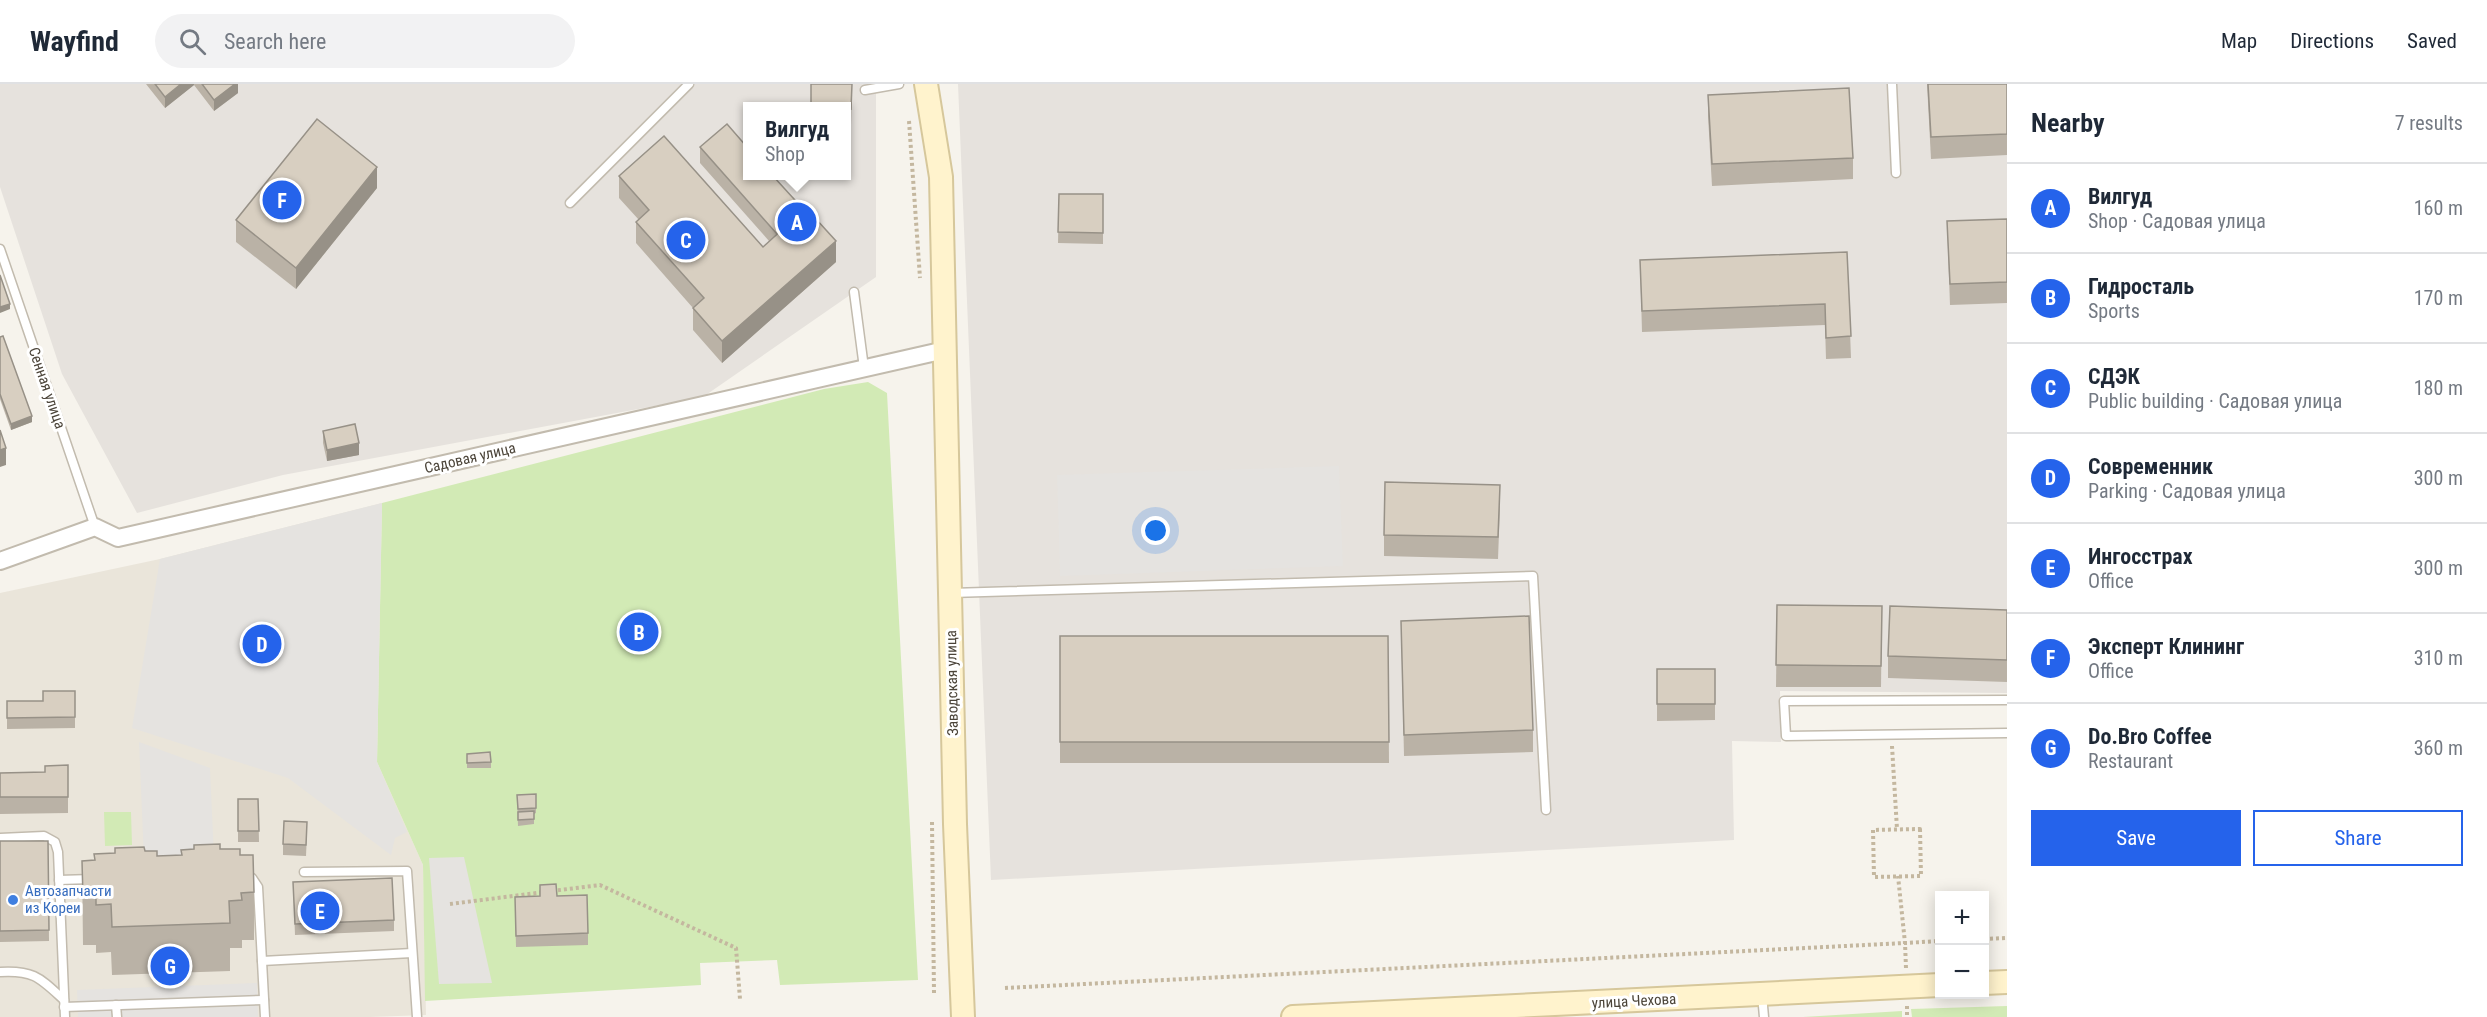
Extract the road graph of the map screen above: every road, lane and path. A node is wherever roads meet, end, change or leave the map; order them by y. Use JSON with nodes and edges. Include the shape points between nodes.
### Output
{"nodes":[{"id":1,"x":689,"y":84,"type":"edge"},
{"id":2,"x":899,"y":84,"type":"edge"},
{"id":3,"x":926,"y":84,"type":"edge"},
{"id":4,"x":1892,"y":84,"type":"edge"},
{"id":5,"x":865,"y":90,"type":"dead end"},
{"id":6,"x":1896,"y":173,"type":"dead end"},
{"id":7,"x":570,"y":203,"type":"dead end"},
{"id":8,"x":0,"y":249,"type":"edge"},
{"id":9,"x":854,"y":292,"type":"dead end"},
{"id":10,"x":945,"y":350,"type":"junction"},
{"id":11,"x":854,"y":374,"type":"junction"},
{"id":12,"x":95,"y":526,"type":"junction"},
{"id":13,"x":0,"y":561,"type":"edge"},
{"id":14,"x":950,"y":593,"type":"junction"},
{"id":15,"x":2007,"y":700,"type":"edge"},
{"id":16,"x":2007,"y":733,"type":"edge"},
{"id":17,"x":1892,"y":736,"type":"junction"},
{"id":18,"x":1546,"y":810,"type":"dead end"},
{"id":19,"x":1897,"y":829,"type":"junction"},
{"id":20,"x":0,"y":838,"type":"edge"},
{"id":21,"x":304,"y":872,"type":"dead end"},
{"id":22,"x":231,"y":873,"type":"edge"},
{"id":23,"x":1898,"y":876,"type":"junction"},
{"id":24,"x":105,"y":878,"type":"edge"},
{"id":25,"x":59,"y":880,"type":"junction"},
{"id":26,"x":450,"y":904,"type":"dead end"},
{"id":27,"x":2007,"y":938,"type":"edge"},
{"id":28,"x":1989,"y":939,"type":"edge"},
{"id":29,"x":412,"y":953,"type":"junction"},
{"id":30,"x":262,"y":961,"type":"junction"},
{"id":31,"x":0,"y":972,"type":"edge"},
{"id":32,"x":2007,"y":982,"type":"edge"},
{"id":33,"x":1989,"y":983,"type":"edge"},
{"id":34,"x":1935,"y":986,"type":"edge"},
{"id":35,"x":1005,"y":988,"type":"dead end"},
{"id":36,"x":740,"y":999,"type":"dead end"},
{"id":37,"x":264,"y":1000,"type":"junction"},
{"id":38,"x":64,"y":1004,"type":"junction"},
{"id":39,"x":116,"y":1005,"type":"junction"},
{"id":40,"x":1763,"y":1006,"type":"edge"},
{"id":41,"x":65,"y":1017,"type":"edge"},
{"id":42,"x":117,"y":1017,"type":"edge"},
{"id":43,"x":265,"y":1017,"type":"edge"},
{"id":44,"x":417,"y":1017,"type":"edge"},
{"id":45,"x":963,"y":1017,"type":"edge"},
{"id":46,"x":1293,"y":1017,"type":"edge"}],
"edges":[{"from":1,"to":7,"type":"lane"},
{"from":2,"to":5,"type":"lane"},
{"from":3,"to":10,"type":"main road","name":"Заводская улица","via":[[941,177]]},
{"from":4,"to":6,"type":"lane"},
{"from":8,"to":12,"type":"lane","name":"Сенная улица"},
{"from":9,"to":11,"type":"lane"},
{"from":10,"to":11,"type":"street","name":"Садовая улица"},
{"from":10,"to":14,"type":"main road","name":"Заводская улица"},
{"from":11,"to":12,"type":"street","name":"Садовая улица","via":[[118,538]]},
{"from":12,"to":13,"type":"street"},
{"from":14,"to":18,"type":"lane","via":[[1533,576]]},
{"from":14,"to":45,"type":"main road","name":"Заводская улица"},
{"from":15,"to":17,"type":"lane","via":[[1785,701],[1786,736]]},
{"from":16,"to":17,"type":"lane"},
{"from":17,"to":19,"type":"path"},
{"from":19,"to":23,"type":"path","via":[[1920,829],[1921,864],[1921,876]]},
{"from":19,"to":23,"type":"path","via":[[1873,830],[1874,877]]},
{"from":20,"to":25,"type":"lane","via":[[44,836],[55,842]]},
{"from":21,"to":29,"type":"lane","via":[[407,871]]},
{"from":22,"to":30,"type":"lane","via":[[241,872],[258,886]]},
{"from":23,"to":35,"type":"path","via":[[1905,942]]},
{"from":24,"to":25,"type":"lane"},
{"from":25,"to":38,"type":"lane"},
{"from":26,"to":36,"type":"path","via":[[600,885],[736,948]]},
{"from":27,"to":28,"type":"path"},
{"from":29,"to":30,"type":"lane"},
{"from":29,"to":44,"type":"lane"},
{"from":30,"to":37,"type":"lane"},
{"from":31,"to":38,"type":"lane","via":[[32,973]]},
{"from":32,"to":33,"type":"main road"},
{"from":34,"to":40,"type":"main road","name":"улица Чехова"},
{"from":37,"to":39,"type":"lane"},
{"from":37,"to":43,"type":"lane"},
{"from":38,"to":39,"type":"lane"},
{"from":38,"to":41,"type":"lane"},
{"from":39,"to":42,"type":"lane"},
{"from":40,"to":46,"type":"main road","name":"улица Чехова"}]}
